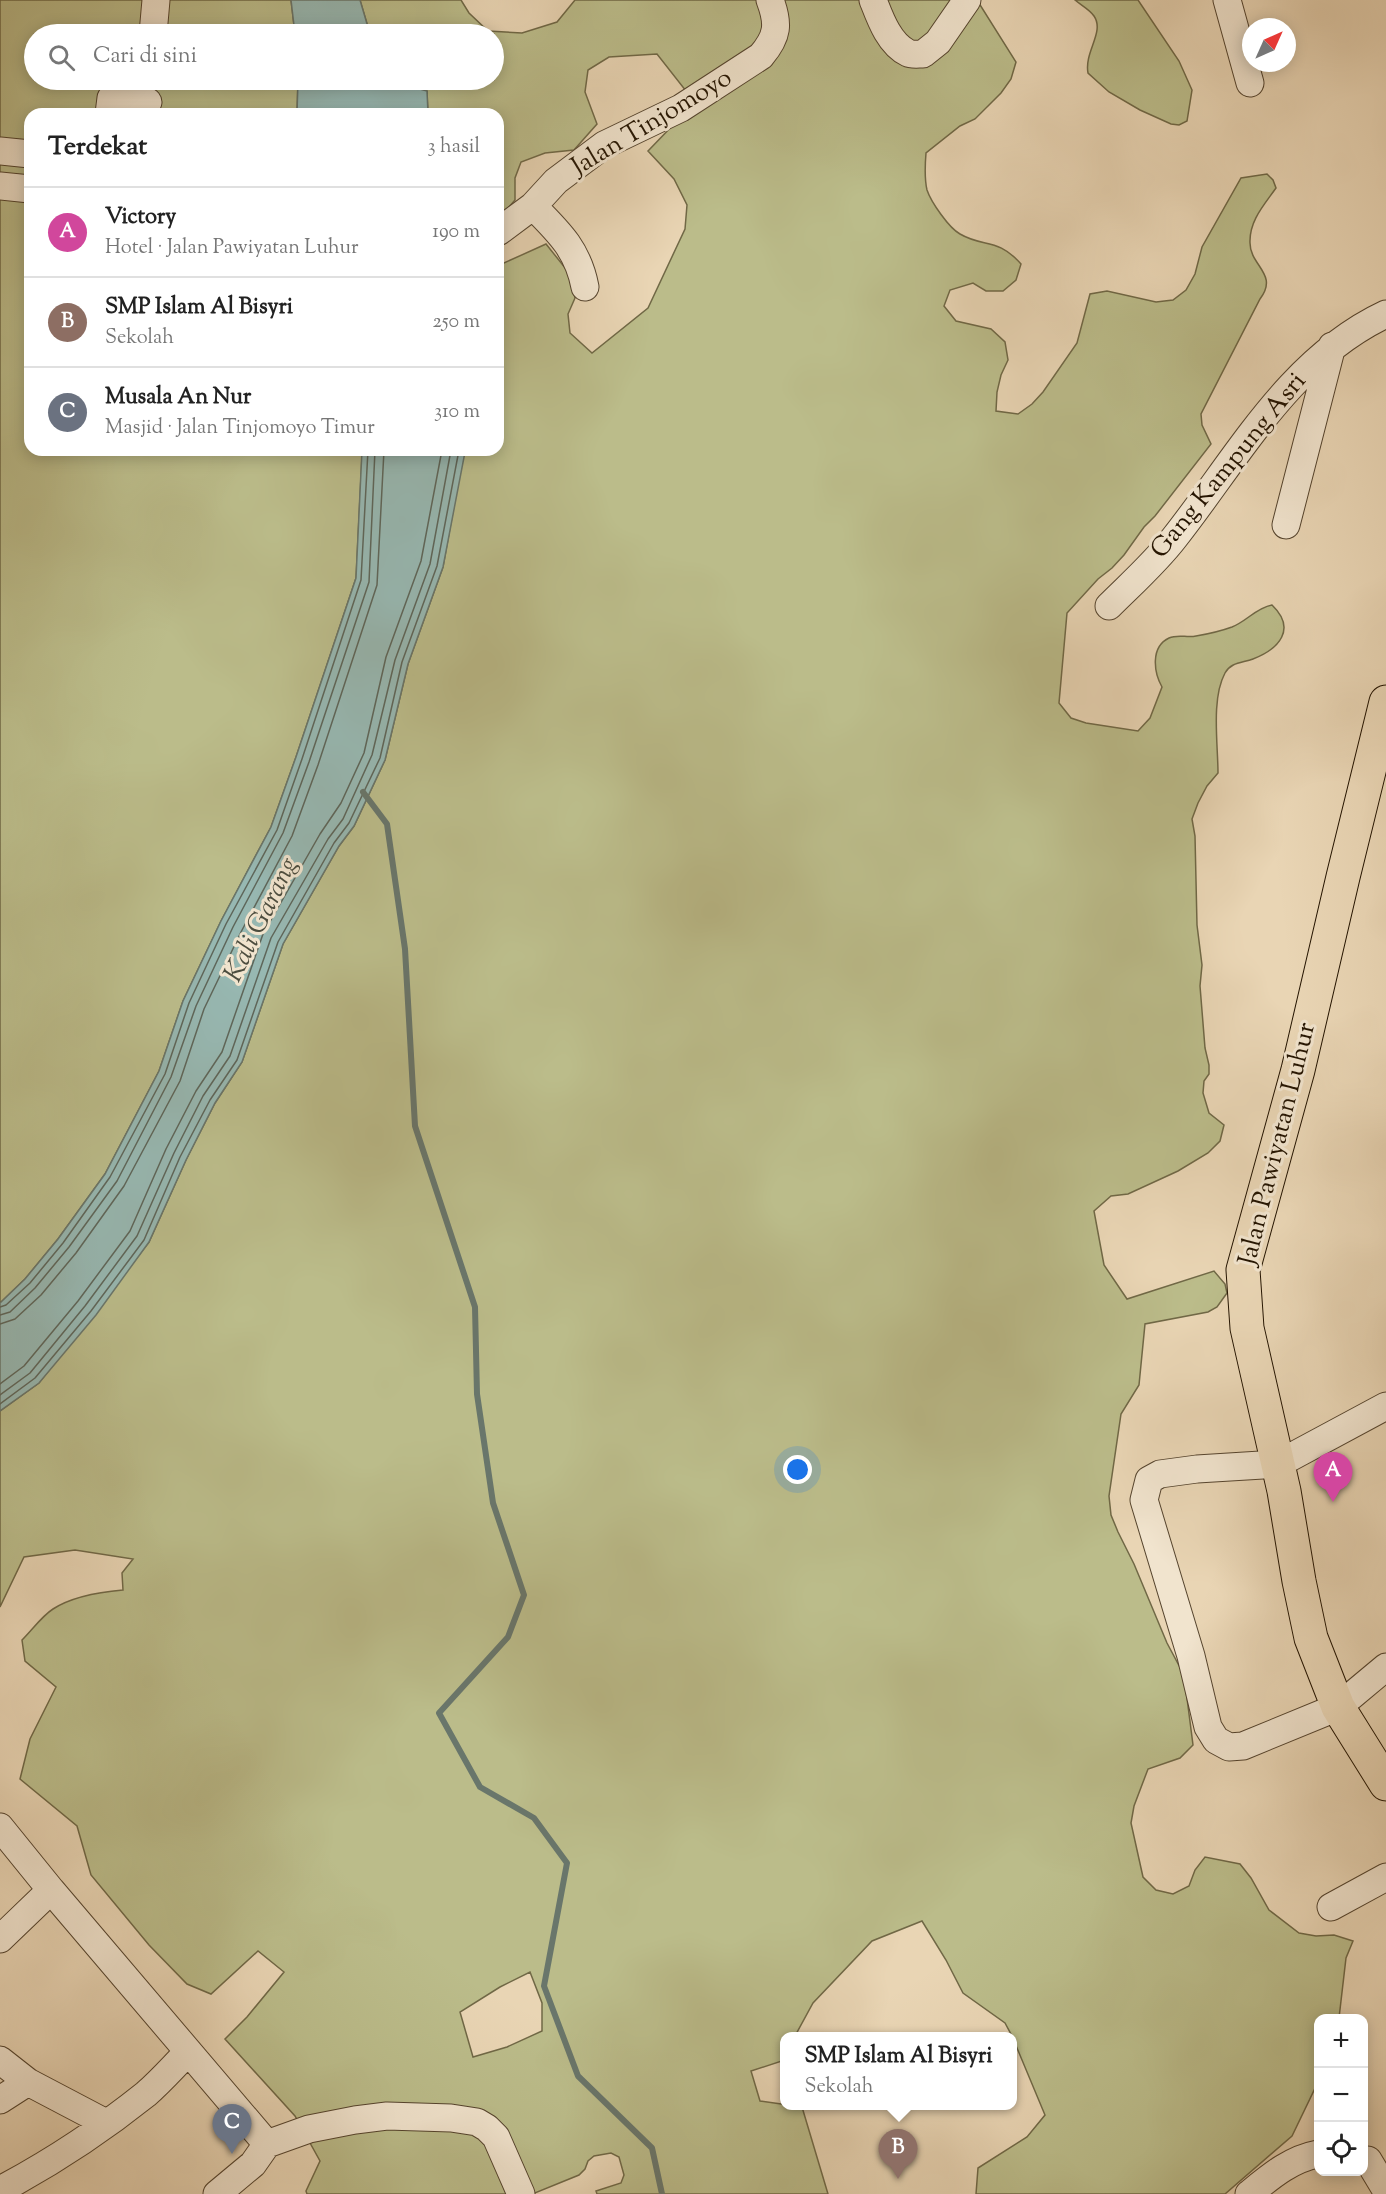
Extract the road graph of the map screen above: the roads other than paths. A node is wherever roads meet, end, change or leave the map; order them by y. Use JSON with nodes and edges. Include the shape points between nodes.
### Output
{"nodes":[{"id":1,"x":156,"y":0,"type":"edge"},
{"id":2,"x":770,"y":0,"type":"edge"},
{"id":3,"x":873,"y":0,"type":"edge"},
{"id":4,"x":967,"y":0,"type":"edge"},
{"id":5,"x":1227,"y":0,"type":"edge"},
{"id":6,"x":154,"y":24,"type":"edge"},
{"id":7,"x":1250,"y":83,"type":"dead end"},
{"id":8,"x":148,"y":98,"type":"edge"},
{"id":9,"x":110,"y":108,"type":"edge"},
{"id":10,"x":0,"y":151,"type":"edge"},
{"id":11,"x":24,"y":153,"type":"edge"},
{"id":12,"x":0,"y":186,"type":"edge"},
{"id":13,"x":24,"y":188,"type":"edge"},
{"id":14,"x":533,"y":206,"type":"junction"},
{"id":15,"x":504,"y":227,"type":"edge"},
{"id":16,"x":585,"y":287,"type":"dead end"},
{"id":17,"x":1386,"y":314,"type":"edge"},
{"id":18,"x":1332,"y":346,"type":"junction"},
{"id":19,"x":1286,"y":525,"type":"dead end"},
{"id":20,"x":1109,"y":606,"type":"dead end"},
{"id":21,"x":1386,"y":702,"type":"edge"},
{"id":22,"x":1386,"y":1406,"type":"edge"},
{"id":23,"x":1278,"y":1464,"type":"junction"},
{"id":24,"x":1386,"y":1667,"type":"edge"},
{"id":25,"x":1338,"y":1707,"type":"junction"},
{"id":26,"x":1386,"y":1784,"type":"edge"},
{"id":27,"x":0,"y":1827,"type":"edge"},
{"id":28,"x":1386,"y":1877,"type":"edge"},
{"id":29,"x":51,"y":1890,"type":"junction"},
{"id":30,"x":1331,"y":1907,"type":"dead end"},
{"id":31,"x":0,"y":1939,"type":"edge"},
{"id":32,"x":188,"y":2052,"type":"junction"},
{"id":33,"x":0,"y":2060,"type":"edge"},
{"id":34,"x":28,"y":2082,"type":"junction"},
{"id":35,"x":0,"y":2100,"type":"edge"},
{"id":36,"x":106,"y":2123,"type":"junction"},
{"id":37,"x":267,"y":2144,"type":"junction"},
{"id":38,"x":1314,"y":2155,"type":"edge"},
{"id":39,"x":1372,"y":2159,"type":"edge"},
{"id":40,"x":1385,"y":2188,"type":"edge"},
{"id":41,"x":0,"y":2190,"type":"edge"},
{"id":42,"x":217,"y":2194,"type":"edge"},
{"id":43,"x":521,"y":2194,"type":"edge"},
{"id":44,"x":1249,"y":2194,"type":"edge"}],
"edges":[{"from":1,"to":6,"type":"street"},
{"from":2,"to":14,"type":"street","name":"Jalan Tinjomoyo","via":[[776,31],[761,56],[681,108],[604,145],[556,181]]},
{"from":3,"to":4,"type":"street","via":[[894,41],[909,54],[923,54],[938,42]]},
{"from":5,"to":7,"type":"street"},
{"from":8,"to":9,"type":"street","via":[[111,98]]},
{"from":10,"to":11,"type":"street"},
{"from":12,"to":13,"type":"street"},
{"from":14,"to":15,"type":"street","name":"Jalan Tinjomoyo"},
{"from":14,"to":16,"type":"street","via":[[574,252]]},
{"from":17,"to":18,"type":"street","name":"Gang Kampung Asri"},
{"from":18,"to":19,"type":"street"},
{"from":18,"to":20,"type":"street","name":"Gang Kampung Asri","via":[[1263,418],[1174,538]]},
{"from":21,"to":23,"type":"main road","name":"Jalan Pawiyatan Luhur","via":[[1298,1070],[1243,1270],[1247,1328]]},
{"from":22,"to":23,"type":"street"},
{"from":23,"to":25,"type":"main road","name":"Jalan Pawiyatan Luhur","via":[[1311,1638]]},
{"from":23,"to":25,"type":"street","via":[[1160,1474],[1149,1480],[1144,1500],[1208,1727],[1216,1740],[1229,1747],[1243,1746]]},
{"from":24,"to":25,"type":"street"},
{"from":25,"to":26,"type":"main road","name":"Jalan Pawiyatan Luhur"},
{"from":27,"to":29,"type":"street"},
{"from":28,"to":30,"type":"street"},
{"from":29,"to":31,"type":"street"},
{"from":29,"to":32,"type":"street"},
{"from":32,"to":36,"type":"street","via":[[147,2093]]},
{"from":32,"to":37,"type":"street"},
{"from":33,"to":34,"type":"street"},
{"from":34,"to":35,"type":"street"},
{"from":34,"to":36,"type":"street"},
{"from":36,"to":41,"type":"street"},
{"from":37,"to":42,"type":"street","via":[[253,2164]]},
{"from":37,"to":43,"type":"street","via":[[318,2127],[387,2116],[477,2122],[496,2138]]},
{"from":38,"to":44,"type":"street","via":[[1282,2169]]},
{"from":39,"to":40,"type":"street"}]}
